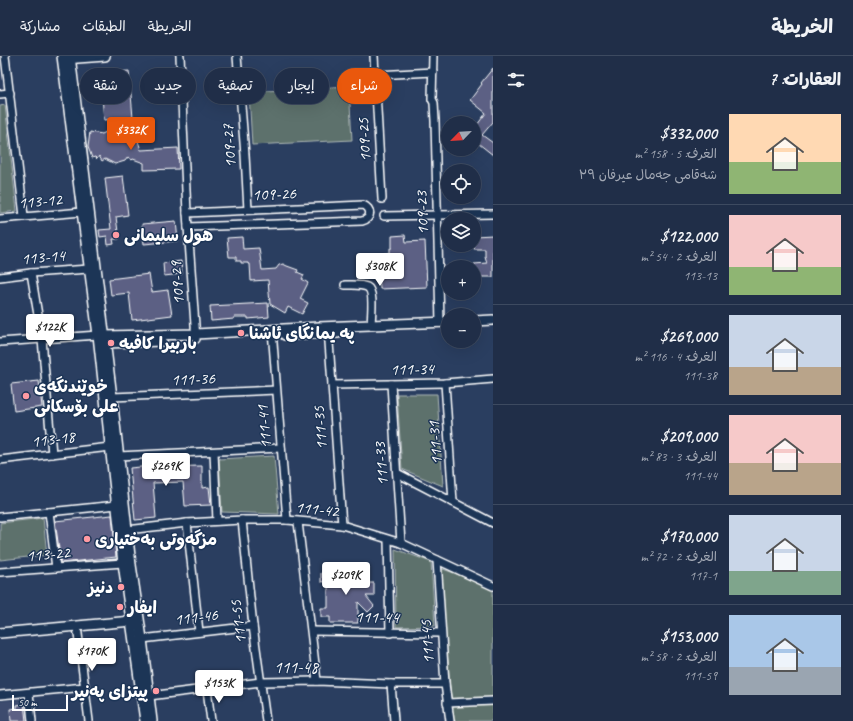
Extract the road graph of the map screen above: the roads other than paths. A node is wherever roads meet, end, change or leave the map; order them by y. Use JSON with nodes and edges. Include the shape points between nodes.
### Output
{"nodes":[{"id":1,"x":5,"y":56,"type":"edge"},
{"id":2,"x":104,"y":56,"type":"edge"},
{"id":3,"x":180,"y":56,"type":"edge"},
{"id":4,"x":237,"y":56,"type":"edge"},
{"id":5,"x":374,"y":56,"type":"edge"},
{"id":6,"x":432,"y":56,"type":"edge"},
{"id":7,"x":437,"y":56,"type":"edge"},
{"id":8,"x":66,"y":57,"type":"edge"},
{"id":9,"x":375,"y":68,"type":"edge"},
{"id":10,"x":432,"y":72,"type":"junction"},
{"id":11,"x":392,"y":74,"type":"edge"},
{"id":12,"x":10,"y":93,"type":"junction"},
{"id":13,"x":0,"y":94,"type":"edge"},
{"id":14,"x":434,"y":103,"type":"junction"},
{"id":15,"x":377,"y":104,"type":"edge"},
{"id":16,"x":382,"y":199,"type":"dead end"},
{"id":17,"x":248,"y":210,"type":"junction"},
{"id":18,"x":82,"y":212,"type":"junction"},
{"id":19,"x":187,"y":213,"type":"junction"},
{"id":20,"x":493,"y":214,"type":"edge"},
{"id":21,"x":437,"y":215,"type":"junction"},
{"id":22,"x":24,"y":216,"type":"junction"},
{"id":23,"x":384,"y":216,"type":"dead end"},
{"id":24,"x":0,"y":219,"type":"edge"},
{"id":25,"x":188,"y":227,"type":"junction"},
{"id":26,"x":89,"y":269,"type":"junction"},
{"id":27,"x":31,"y":273,"type":"junction"},
{"id":28,"x":0,"y":277,"type":"edge"},
{"id":29,"x":345,"y":285,"type":"dead end"},
{"id":30,"x":443,"y":308,"type":"edge"},
{"id":31,"x":493,"y":320,"type":"edge"},
{"id":32,"x":481,"y":321,"type":"edge"},
{"id":33,"x":441,"y":323,"type":"edge"},
{"id":34,"x":371,"y":326,"type":"junction"},
{"id":35,"x":493,"y":326,"type":"edge"},
{"id":36,"x":481,"y":327,"type":"edge"},
{"id":37,"x":441,"y":328,"type":"edge"},
{"id":38,"x":329,"y":330,"type":"junction"},
{"id":39,"x":272,"y":333,"type":"junction"},
{"id":40,"x":196,"y":337,"type":"junction"},
{"id":41,"x":103,"y":338,"type":"junction"},
{"id":42,"x":42,"y":339,"type":"junction"},
{"id":43,"x":0,"y":342,"type":"edge"},
{"id":44,"x":493,"y":379,"type":"edge"},
{"id":45,"x":445,"y":383,"type":"junction"},
{"id":46,"x":391,"y":384,"type":"junction"},
{"id":47,"x":332,"y":385,"type":"junction"},
{"id":48,"x":276,"y":390,"type":"junction"},
{"id":49,"x":112,"y":397,"type":"junction"},
{"id":50,"x":110,"y":447,"type":"junction"},
{"id":51,"x":281,"y":448,"type":"junction"},
{"id":52,"x":214,"y":452,"type":"junction"},
{"id":53,"x":52,"y":454,"type":"junction"},
{"id":54,"x":118,"y":456,"type":"junction"},
{"id":55,"x":0,"y":460,"type":"edge"},
{"id":56,"x":397,"y":473,"type":"junction"},
{"id":57,"x":454,"y":502,"type":"junction"},
{"id":58,"x":117,"y":505,"type":"junction"},
{"id":59,"x":49,"y":512,"type":"junction"},
{"id":60,"x":0,"y":517,"type":"edge"},
{"id":61,"x":242,"y":520,"type":"junction"},
{"id":62,"x":287,"y":520,"type":"junction"},
{"id":63,"x":217,"y":521,"type":"junction"},
{"id":64,"x":298,"y":522,"type":"junction"},
{"id":65,"x":187,"y":523,"type":"junction"},
{"id":66,"x":493,"y":523,"type":"edge"},
{"id":67,"x":342,"y":525,"type":"junction"},
{"id":68,"x":127,"y":530,"type":"junction"},
{"id":69,"x":388,"y":540,"type":"junction"},
{"id":70,"x":401,"y":543,"type":"junction"},
{"id":71,"x":437,"y":560,"type":"junction"},
{"id":72,"x":123,"y":562,"type":"junction"},
{"id":73,"x":56,"y":568,"type":"junction"},
{"id":74,"x":0,"y":572,"type":"edge"},
{"id":75,"x":493,"y":586,"type":"edge"},
{"id":76,"x":132,"y":621,"type":"junction"},
{"id":77,"x":77,"y":626,"type":"junction"},
{"id":78,"x":253,"y":626,"type":"junction"},
{"id":79,"x":312,"y":631,"type":"junction"},
{"id":80,"x":199,"y":632,"type":"junction"},
{"id":81,"x":0,"y":633,"type":"edge"},
{"id":82,"x":390,"y":633,"type":"junction"},
{"id":83,"x":441,"y":633,"type":"junction"},
{"id":84,"x":142,"y":639,"type":"junction"},
{"id":85,"x":317,"y":681,"type":"junction"},
{"id":86,"x":261,"y":682,"type":"junction"},
{"id":87,"x":391,"y":684,"type":"junction"},
{"id":88,"x":445,"y":684,"type":"junction"},
{"id":89,"x":85,"y":687,"type":"junction"},
{"id":90,"x":207,"y":689,"type":"junction"},
{"id":91,"x":29,"y":693,"type":"junction"},
{"id":92,"x":0,"y":695,"type":"edge"},
{"id":93,"x":149,"y":696,"type":"junction"},
{"id":94,"x":493,"y":701,"type":"edge"},
{"id":95,"x":448,"y":703,"type":"junction"},
{"id":96,"x":32,"y":721,"type":"edge"},
{"id":97,"x":88,"y":721,"type":"edge"},
{"id":98,"x":145,"y":721,"type":"edge"},
{"id":99,"x":152,"y":721,"type":"edge"},
{"id":100,"x":211,"y":721,"type":"edge"},
{"id":101,"x":266,"y":721,"type":"edge"},
{"id":102,"x":394,"y":721,"type":"edge"},
{"id":103,"x":450,"y":721,"type":"edge"}],
"edges":[{"from":1,"to":12,"type":"street"},
{"from":2,"to":8,"type":"main road"},
{"from":3,"to":19,"type":"street","name":"109-29"},
{"from":4,"to":17,"type":"street","name":"109-27"},
{"from":5,"to":9,"type":"street","name":"109-25"},
{"from":6,"to":10,"type":"street","name":"109-23"},
{"from":7,"to":14,"type":"street","name":"109-23"},
{"from":8,"to":18,"type":"main road"},
{"from":8,"to":41,"type":"main road"},
{"from":10,"to":11,"type":"street"},
{"from":10,"to":14,"type":"street","name":"109-23"},
{"from":12,"to":13,"type":"street"},
{"from":12,"to":22,"type":"street"},
{"from":14,"to":21,"type":"street","name":"109-23"},
{"from":15,"to":16,"type":"street","name":"109-25"},
{"from":17,"to":19,"type":"street","name":"109-26"},
{"from":17,"to":25,"type":"street","name":"109-26","via":[[363,205],[367,206],[370,213],[369,217],[362,221]]},
{"from":18,"to":22,"type":"street","name":"113-12"},
{"from":18,"to":26,"type":"main road"},
{"from":19,"to":25,"type":"street","name":"109-29"},
{"from":20,"to":21,"type":"street"},
{"from":21,"to":23,"type":"street"},
{"from":21,"to":30,"type":"street","name":"109-23"},
{"from":22,"to":24,"type":"street","name":"113-12"},
{"from":25,"to":40,"type":"street","name":"109-29"},
{"from":26,"to":27,"type":"street","name":"113-14"},
{"from":26,"to":41,"type":"main road"},
{"from":27,"to":28,"type":"street","name":"113-14"},
{"from":27,"to":42,"type":"street"},
{"from":29,"to":34,"type":"street","via":[[365,286],[371,290]]},
{"from":31,"to":32,"type":"main road"},
{"from":33,"to":34,"type":"main road"},
{"from":34,"to":38,"type":"main road"},
{"from":35,"to":36,"type":"main road"},
{"from":37,"to":38,"type":"main road"},
{"from":38,"to":39,"type":"main road"},
{"from":38,"to":47,"type":"street","name":"111-35"},
{"from":39,"to":40,"type":"main road"},
{"from":39,"to":48,"type":"street","name":"111-41"},
{"from":40,"to":41,"type":"main road"},
{"from":41,"to":42,"type":"street"},
{"from":41,"to":49,"type":"main road"},
{"from":41,"to":50,"type":"main road"},
{"from":42,"to":43,"type":"street"},
{"from":42,"to":53,"type":"street"},
{"from":44,"to":45,"type":"street","name":"111-34"},
{"from":45,"to":46,"type":"street","name":"111-34"},
{"from":45,"to":57,"type":"street","name":"111-31"},
{"from":46,"to":47,"type":"street","name":"111-34"},
{"from":46,"to":56,"type":"street","name":"111-33"},
{"from":47,"to":67,"type":"street","name":"111-35"},
{"from":48,"to":49,"type":"street","name":"111-36"},
{"from":48,"to":51,"type":"street","name":"111-41"},
{"from":49,"to":54,"type":"main road"},
{"from":50,"to":53,"type":"street","name":"113-18"},
{"from":50,"to":58,"type":"main road"},
{"from":51,"to":52,"type":"street"},
{"from":51,"to":62,"type":"street","name":"111-41"},
{"from":52,"to":54,"type":"street"},
{"from":52,"to":63,"type":"street"},
{"from":53,"to":55,"type":"street","name":"113-18"},
{"from":54,"to":68,"type":"main road"},
{"from":56,"to":57,"type":"street"},
{"from":56,"to":70,"type":"street","name":"111-33"},
{"from":57,"to":66,"type":"street"},
{"from":58,"to":59,"type":"street"},
{"from":58,"to":72,"type":"main road"},
{"from":59,"to":60,"type":"street"},
{"from":59,"to":73,"type":"street"},
{"from":61,"to":62,"type":"street","name":"111-42"},
{"from":61,"to":63,"type":"street","name":"111-42"},
{"from":61,"to":78,"type":"street","name":"111-55"},
{"from":62,"to":64,"type":"street","name":"111-42"},
{"from":63,"to":65,"type":"street","name":"111-42"},
{"from":64,"to":67,"type":"street","name":"111-42"},
{"from":64,"to":79,"type":"street"},
{"from":65,"to":68,"type":"street","name":"111-42"},
{"from":65,"to":80,"type":"street"},
{"from":67,"to":69,"type":"street","name":"111-42"},
{"from":68,"to":84,"type":"main road"},
{"from":69,"to":70,"type":"street","name":"111-42"},
{"from":69,"to":82,"type":"street"},
{"from":70,"to":71,"type":"street","name":"111-42"},
{"from":71,"to":75,"type":"street","name":"111-42"},
{"from":71,"to":83,"type":"street","name":"111-45"},
{"from":72,"to":73,"type":"street","name":"113-22"},
{"from":72,"to":76,"type":"main road"},
{"from":73,"to":74,"type":"street","name":"113-22"},
{"from":76,"to":77,"type":"main road"},
{"from":76,"to":98,"type":"main road"},
{"from":77,"to":81,"type":"main road"},
{"from":77,"to":89,"type":"street"},
{"from":78,"to":80,"type":"street","name":"111-46"},
{"from":78,"to":86,"type":"street","name":"111-55"},
{"from":79,"to":82,"type":"street","name":"111-44"},
{"from":79,"to":85,"type":"street"},
{"from":80,"to":84,"type":"street","name":"111-46"},
{"from":82,"to":83,"type":"street","name":"111-44"},
{"from":83,"to":88,"type":"street","name":"111-45"},
{"from":84,"to":93,"type":"main road"},
{"from":85,"to":86,"type":"street","name":"111-48"},
{"from":85,"to":87,"type":"street","name":"111-48"},
{"from":86,"to":90,"type":"street","name":"111-48"},
{"from":86,"to":101,"type":"street","name":"111-55"},
{"from":87,"to":88,"type":"street","name":"111-48"},
{"from":87,"to":102,"type":"street"},
{"from":88,"to":95,"type":"street","name":"111-45"},
{"from":89,"to":91,"type":"street"},
{"from":89,"to":97,"type":"street"},
{"from":90,"to":93,"type":"street","name":"111-48"},
{"from":90,"to":100,"type":"street"},
{"from":91,"to":92,"type":"street"},
{"from":91,"to":96,"type":"street"},
{"from":93,"to":99,"type":"main road"},
{"from":94,"to":95,"type":"street"},
{"from":95,"to":103,"type":"street","name":"111-45"}]}
